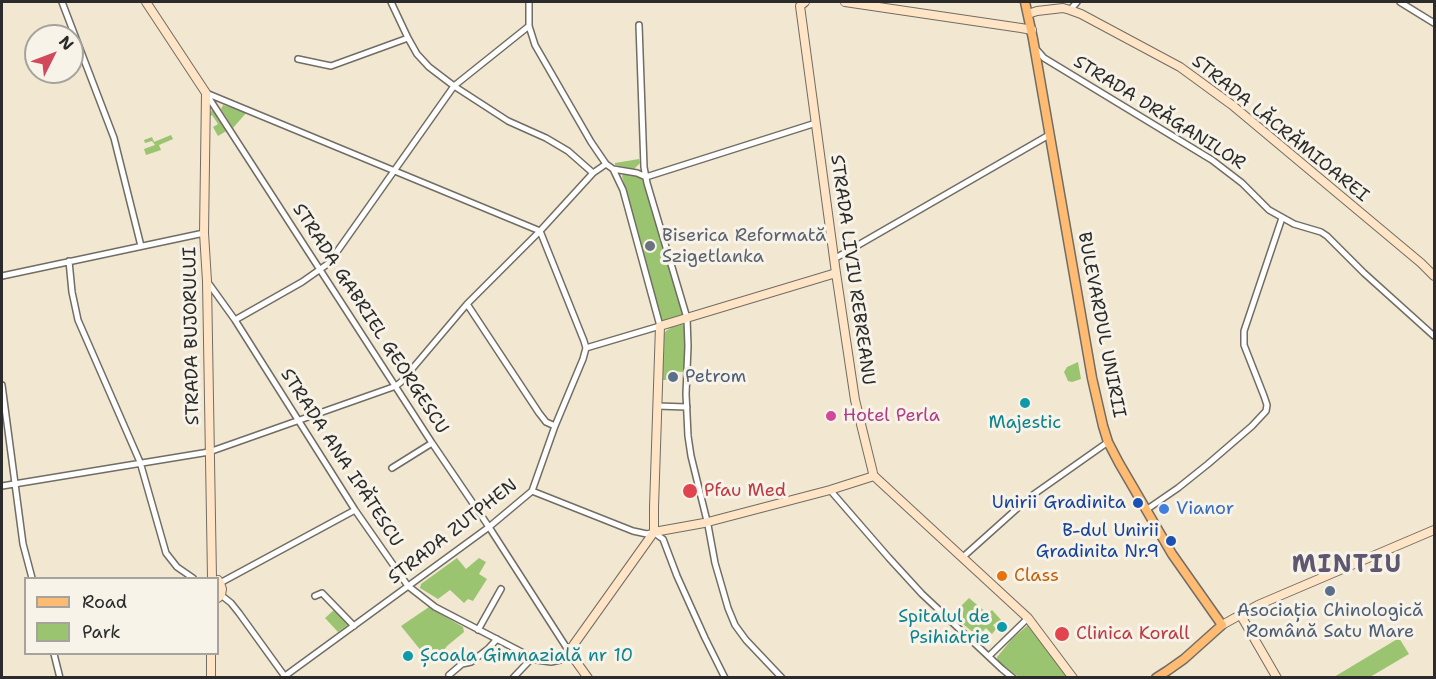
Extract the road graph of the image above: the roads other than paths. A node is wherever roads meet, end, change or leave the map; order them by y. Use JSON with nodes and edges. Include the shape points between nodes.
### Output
{"nodes":[{"id":1,"x":62,"y":2,"type":"edge"},
{"id":2,"x":146,"y":2,"type":"edge"},
{"id":3,"x":391,"y":2,"type":"edge"},
{"id":4,"x":529,"y":2,"type":"edge"},
{"id":5,"x":845,"y":2,"type":"edge"},
{"id":6,"x":1025,"y":2,"type":"edge"},
{"id":7,"x":1077,"y":2,"type":"edge"},
{"id":8,"x":1400,"y":2,"type":"edge"},
{"id":9,"x":802,"y":3,"type":"edge"},
{"id":10,"x":1070,"y":10,"type":"junction"},
{"id":11,"x":1028,"y":14,"type":"junction"},
{"id":12,"x":1434,"y":24,"type":"edge"},
{"id":13,"x":639,"y":25,"type":"dead end"},
{"id":14,"x":529,"y":26,"type":"junction"},
{"id":15,"x":1032,"y":30,"type":"junction"},
{"id":16,"x":408,"y":38,"type":"junction"},
{"id":17,"x":1035,"y":48,"type":"junction"},
{"id":18,"x":298,"y":59,"type":"dead end"},
{"id":19,"x":454,"y":86,"type":"junction"},
{"id":20,"x":206,"y":93,"type":"junction"},
{"id":21,"x":816,"y":123,"type":"junction"},
{"id":22,"x":1049,"y":135,"type":"junction"},
{"id":23,"x":606,"y":164,"type":"junction"},
{"id":24,"x":613,"y":169,"type":"junction"},
{"id":25,"x":395,"y":171,"type":"junction"},
{"id":26,"x":593,"y":173,"type":"junction"},
{"id":27,"x":646,"y":177,"type":"junction"},
{"id":28,"x":1282,"y":218,"type":"junction"},
{"id":29,"x":540,"y":231,"type":"junction"},
{"id":30,"x":204,"y":233,"type":"junction"},
{"id":31,"x":141,"y":246,"type":"junction"},
{"id":32,"x":834,"y":259,"type":"junction"},
{"id":33,"x":69,"y":261,"type":"junction"},
{"id":34,"x":321,"y":270,"type":"junction"},
{"id":35,"x":836,"y":273,"type":"junction"},
{"id":36,"x":2,"y":276,"type":"edge"},
{"id":37,"x":1434,"y":276,"type":"edge"},
{"id":38,"x":207,"y":281,"type":"junction"},
{"id":39,"x":467,"y":303,"type":"junction"},
{"id":40,"x":687,"y":318,"type":"junction"},
{"id":41,"x":235,"y":320,"type":"junction"},
{"id":42,"x":660,"y":326,"type":"junction"},
{"id":43,"x":1434,"y":336,"type":"edge"},
{"id":44,"x":586,"y":348,"type":"junction"},
{"id":45,"x":2,"y":385,"type":"edge"},
{"id":46,"x":396,"y":386,"type":"junction"},
{"id":47,"x":657,"y":406,"type":"junction"},
{"id":48,"x":687,"y":407,"type":"junction"},
{"id":49,"x":298,"y":420,"type":"junction"},
{"id":50,"x":555,"y":426,"type":"junction"},
{"id":51,"x":1108,"y":442,"type":"junction"},
{"id":52,"x":432,"y":443,"type":"junction"},
{"id":53,"x":209,"y":452,"type":"junction"},
{"id":54,"x":140,"y":462,"type":"junction"},
{"id":55,"x":392,"y":468,"type":"dead end"},
{"id":56,"x":874,"y":476,"type":"junction"},
{"id":57,"x":14,"y":483,"type":"junction"},
{"id":58,"x":2,"y":486,"type":"edge"},
{"id":59,"x":830,"y":490,"type":"junction"},
{"id":60,"x":532,"y":491,"type":"junction"},
{"id":61,"x":355,"y":510,"type":"junction"},
{"id":62,"x":1146,"y":510,"type":"junction"},
{"id":63,"x":707,"y":522,"type":"junction"},
{"id":64,"x":489,"y":527,"type":"junction"},
{"id":65,"x":1434,"y":530,"type":"edge"},
{"id":66,"x":654,"y":532,"type":"junction"},
{"id":67,"x":963,"y":557,"type":"junction"},
{"id":68,"x":31,"y":577,"type":"edge"},
{"id":69,"x":190,"y":577,"type":"edge"},
{"id":70,"x":214,"y":577,"type":"edge"},
{"id":71,"x":219,"y":578,"type":"edge"},
{"id":72,"x":408,"y":586,"type":"junction"},
{"id":73,"x":501,"y":589,"type":"dead end"},
{"id":74,"x":315,"y":596,"type":"dead end"},
{"id":75,"x":219,"y":597,"type":"edge"},
{"id":76,"x":1240,"y":614,"type":"junction"},
{"id":77,"x":1028,"y":618,"type":"junction"},
{"id":78,"x":1222,"y":625,"type":"junction"},
{"id":79,"x":354,"y":626,"type":"junction"},
{"id":80,"x":478,"y":630,"type":"junction"},
{"id":81,"x":497,"y":639,"type":"junction"},
{"id":82,"x":570,"y":653,"type":"junction"},
{"id":83,"x":54,"y":655,"type":"edge"},
{"id":84,"x":211,"y":655,"type":"edge"},
{"id":85,"x":988,"y":656,"type":"junction"},
{"id":86,"x":532,"y":658,"type":"junction"},
{"id":87,"x":449,"y":675,"type":"dead end"},
{"id":88,"x":285,"y":677,"type":"edge"},
{"id":89,"x":60,"y":678,"type":"edge"},
{"id":90,"x":211,"y":678,"type":"edge"},
{"id":91,"x":513,"y":678,"type":"edge"},
{"id":92,"x":588,"y":678,"type":"edge"},
{"id":93,"x":725,"y":678,"type":"edge"},
{"id":94,"x":782,"y":678,"type":"edge"},
{"id":95,"x":1013,"y":678,"type":"edge"},
{"id":96,"x":1073,"y":678,"type":"edge"},
{"id":97,"x":1155,"y":678,"type":"edge"},
{"id":98,"x":1276,"y":678,"type":"edge"}],
"edges":[{"from":1,"to":31,"type":"street","via":[[114,138]]},
{"from":2,"to":20,"type":"main road","name":"STRADA GABRIEL GEORGESCU"},
{"from":3,"to":16,"type":"street"},
{"from":4,"to":14,"type":"street"},
{"from":5,"to":15,"type":"main road"},
{"from":6,"to":11,"type":"main road","name":"BULEVARDUL UNIRII"},
{"from":7,"to":10,"type":"street"},
{"from":8,"to":12,"type":"street"},
{"from":9,"to":21,"type":"main road","name":"STRADA LIVIU REBREANU"},
{"from":10,"to":11,"type":"main road","name":"STRADA LĂCRĂMIOAREI"},
{"from":10,"to":37,"type":"main road","name":"STRADA LĂCRĂMIOAREI","via":[[1193,76]]},
{"from":11,"to":15,"type":"main road","name":"BULEVARDUL UNIRII"},
{"from":13,"to":27,"type":"street"},
{"from":14,"to":19,"type":"street"},
{"from":14,"to":23,"type":"street","via":[[535,45]]},
{"from":15,"to":17,"type":"main road","name":"BULEVARDUL UNIRII"},
{"from":16,"to":18,"type":"street","via":[[331,66]]},
{"from":16,"to":19,"type":"street","via":[[429,67]]},
{"from":17,"to":22,"type":"main road","name":"BULEVARDUL UNIRII"},
{"from":17,"to":28,"type":"street","name":"STRADA DRĂGANILOR","via":[[1044,58],[1220,165]]},
{"from":19,"to":25,"type":"street"},
{"from":19,"to":26,"type":"street","via":[[508,121],[568,151]]},
{"from":20,"to":25,"type":"street"},
{"from":20,"to":30,"type":"main road","name":"STRADA BUJORULUI"},
{"from":20,"to":34,"type":"street","name":"STRADA GABRIEL GEORGESCU"},
{"from":21,"to":27,"type":"street"},
{"from":21,"to":32,"type":"main road","name":"STRADA LIVIU REBREANU"},
{"from":22,"to":32,"type":"street"},
{"from":22,"to":51,"type":"main road","name":"BULEVARDUL UNIRII","via":[[1093,385]]},
{"from":23,"to":24,"type":"street"},
{"from":23,"to":26,"type":"street"},
{"from":24,"to":27,"type":"street"},
{"from":24,"to":42,"type":"street","via":[[623,190]]},
{"from":25,"to":29,"type":"street"},
{"from":25,"to":34,"type":"street"},
{"from":26,"to":29,"type":"street"},
{"from":27,"to":40,"type":"street"},
{"from":28,"to":43,"type":"street","name":"STRADA DRĂGANILOR","via":[[1327,236]]},
{"from":28,"to":62,"type":"street","via":[[1244,332],[1244,345],[1266,411],[1200,470]]},
{"from":29,"to":39,"type":"street"},
{"from":29,"to":44,"type":"street"},
{"from":30,"to":31,"type":"street"},
{"from":30,"to":38,"type":"main road","name":"STRADA BUJORULUI"},
{"from":31,"to":33,"type":"street"},
{"from":32,"to":35,"type":"main road","name":"STRADA LIVIU REBREANU"},
{"from":33,"to":36,"type":"street"},
{"from":33,"to":54,"type":"street","via":[[74,310]]},
{"from":34,"to":41,"type":"street"},
{"from":34,"to":46,"type":"street","name":"STRADA GABRIEL GEORGESCU"},
{"from":35,"to":40,"type":"main road"},
{"from":35,"to":56,"type":"main road","name":"STRADA LIVIU REBREANU","via":[[855,400]]},
{"from":38,"to":41,"type":"street","name":"STRADA ANA IPĂTESCU"},
{"from":38,"to":53,"type":"main road","name":"STRADA BUJORULUI"},
{"from":39,"to":46,"type":"street"},
{"from":39,"to":50,"type":"street","via":[[539,413]]},
{"from":40,"to":42,"type":"main road"},
{"from":40,"to":48,"type":"street"},
{"from":41,"to":49,"type":"street","name":"STRADA ANA IPĂTESCU"},
{"from":42,"to":44,"type":"street"},
{"from":42,"to":47,"type":"main road"},
{"from":44,"to":50,"type":"street","name":"STRADA ZUTPHEN"},
{"from":45,"to":57,"type":"street"},
{"from":46,"to":49,"type":"street"},
{"from":46,"to":52,"type":"street","name":"STRADA GABRIEL GEORGESCU"},
{"from":47,"to":48,"type":"street"},
{"from":47,"to":66,"type":"main road"},
{"from":48,"to":63,"type":"street","via":[[689,448]]},
{"from":49,"to":53,"type":"street"},
{"from":49,"to":61,"type":"street","name":"STRADA ANA IPĂTESCU"},
{"from":50,"to":60,"type":"street","name":"STRADA ZUTPHEN"},
{"from":51,"to":62,"type":"main road","name":"BULEVARDUL UNIRII"},
{"from":51,"to":67,"type":"street","via":[[1030,497]]},
{"from":52,"to":55,"type":"street"},
{"from":52,"to":64,"type":"street","name":"STRADA GABRIEL GEORGESCU"},
{"from":53,"to":54,"type":"street"},
{"from":53,"to":70,"type":"main road","name":"STRADA BUJORULUI"},
{"from":54,"to":57,"type":"street"},
{"from":54,"to":69,"type":"street","via":[[166,553]]},
{"from":56,"to":59,"type":"main road"},
{"from":56,"to":67,"type":"main road"},
{"from":57,"to":58,"type":"street"},
{"from":57,"to":68,"type":"street"},
{"from":59,"to":63,"type":"main road"},
{"from":59,"to":85,"type":"street","via":[[922,594]]},
{"from":60,"to":64,"type":"street","name":"STRADA ZUTPHEN"},
{"from":60,"to":66,"type":"street","via":[[639,534]]},
{"from":61,"to":71,"type":"street"},
{"from":61,"to":72,"type":"street","name":"STRADA ANA IPĂTESCU"},
{"from":62,"to":78,"type":"main road","name":"BULEVARDUL UNIRII"},
{"from":63,"to":66,"type":"main road"},
{"from":63,"to":94,"type":"street","via":[[722,589],[735,625]]},
{"from":64,"to":72,"type":"street","name":"STRADA ZUTPHEN"},
{"from":64,"to":82,"type":"street","name":"STRADA GABRIEL GEORGESCU"},
{"from":65,"to":76,"type":"main road"},
{"from":66,"to":82,"type":"main road"},
{"from":66,"to":93,"type":"street","via":[[663,539],[676,576]]},
{"from":67,"to":77,"type":"main road"},
{"from":72,"to":79,"type":"street","name":"STRADA ZUTPHEN"},
{"from":72,"to":80,"type":"street","name":"STRADA ANA IPĂTESCU","via":[[435,607]]},
{"from":73,"to":80,"type":"street"},
{"from":74,"to":79,"type":"street","via":[[322,594]]},
{"from":75,"to":88,"type":"street","via":[[231,603]]},
{"from":76,"to":78,"type":"main road"},
{"from":76,"to":98,"type":"main road"},
{"from":77,"to":85,"type":"street"},
{"from":77,"to":96,"type":"main road"},
{"from":78,"to":97,"type":"main road","via":[[1184,659]]},
{"from":79,"to":88,"type":"street","name":"STRADA ZUTPHEN"},
{"from":80,"to":81,"type":"street","name":"STRADA ANA IPĂTESCU"},
{"from":81,"to":86,"type":"street","name":"STRADA ANA IPĂTESCU"},
{"from":81,"to":87,"type":"street"},
{"from":82,"to":86,"type":"street","name":"STRADA ANA IPĂTESCU","via":[[551,662]]},
{"from":82,"to":92,"type":"main road"},
{"from":83,"to":89,"type":"street"},
{"from":84,"to":90,"type":"main road"},
{"from":85,"to":95,"type":"street"},
{"from":86,"to":91,"type":"street"}]}
